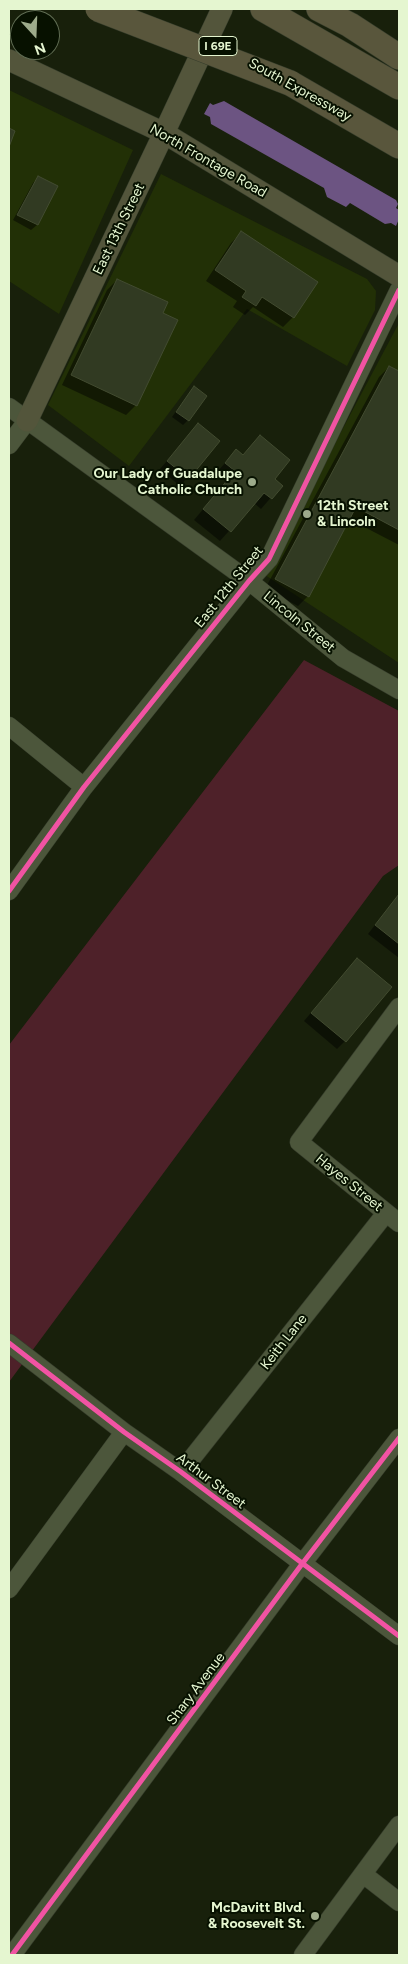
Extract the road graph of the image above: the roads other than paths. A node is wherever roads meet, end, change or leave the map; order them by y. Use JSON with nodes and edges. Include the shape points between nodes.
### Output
{"nodes":[{"id":1,"x":98,"y":9,"type":"edge"},
{"id":2,"x":146,"y":9,"type":"edge"},
{"id":3,"x":222,"y":9,"type":"edge"},
{"id":4,"x":263,"y":9,"type":"edge"},
{"id":5,"x":319,"y":9,"type":"edge"},
{"id":6,"x":399,"y":57,"type":"edge"},
{"id":7,"x":9,"y":60,"type":"edge"},
{"id":8,"x":290,"y":83,"type":"junction"},
{"id":9,"x":399,"y":87,"type":"edge"},
{"id":10,"x":164,"y":133,"type":"junction"},
{"id":11,"x":399,"y":146,"type":"edge"},
{"id":12,"x":399,"y":276,"type":"edge"},
{"id":13,"x":399,"y":290,"type":"edge"},
{"id":14,"x":9,"y":408,"type":"edge"},
{"id":15,"x":27,"y":421,"type":"junction"},
{"id":16,"x":9,"y":446,"type":"edge"},
{"id":17,"x":249,"y":581,"type":"junction"},
{"id":18,"x":399,"y":690,"type":"edge"},
{"id":19,"x":9,"y":726,"type":"edge"},
{"id":20,"x":84,"y":787,"type":"junction"},
{"id":21,"x":9,"y":891,"type":"edge"},
{"id":22,"x":399,"y":1007,"type":"edge"},
{"id":23,"x":393,"y":1218,"type":"edge"},
{"id":24,"x":9,"y":1343,"type":"edge"},
{"id":25,"x":124,"y":1432,"type":"junction"},
{"id":26,"x":399,"y":1438,"type":"edge"},
{"id":27,"x":181,"y":1472,"type":"junction"},
{"id":28,"x":302,"y":1564,"type":"junction"},
{"id":29,"x":9,"y":1589,"type":"edge"},
{"id":30,"x":399,"y":1636,"type":"edge"},
{"id":31,"x":399,"y":1826,"type":"edge"},
{"id":32,"x":363,"y":1874,"type":"junction"},
{"id":33,"x":399,"y":1902,"type":"edge"},
{"id":34,"x":12,"y":1955,"type":"edge"},
{"id":35,"x":303,"y":1955,"type":"edge"}],
"edges":[{"from":1,"to":8,"type":"highway","bridge":true},
{"from":2,"to":8,"type":"highway","name":"South Expressway","number":"I 69E","bridge":true},
{"from":3,"to":10,"type":"main road","name":"East 13th Street"},
{"from":4,"to":9,"type":"highway"},
{"from":5,"to":6,"type":"highway"},
{"from":7,"to":10,"type":"main road","name":"North Frontage Road"},
{"from":8,"to":11,"type":"highway","name":"South Expressway","number":"I 69E"},
{"from":10,"to":12,"type":"main road","name":"North Frontage Road"},
{"from":10,"to":15,"type":"main road","name":"East 13th Street"},
{"from":13,"to":17,"type":"street","name":"East 12th Street","via":[[270,559]]},
{"from":14,"to":15,"type":"street","name":"Lincoln Street"},
{"from":15,"to":16,"type":"street","name":"East 13th Street"},
{"from":15,"to":17,"type":"street","name":"Lincoln Street"},
{"from":17,"to":18,"type":"street","name":"Lincoln Street","via":[[343,658]]},
{"from":17,"to":20,"type":"street","name":"East 12th Street"},
{"from":19,"to":20,"type":"street"},
{"from":20,"to":21,"type":"street","name":"East 12th Street"},
{"from":22,"to":23,"type":"street","name":"Hayes Street","via":[[299,1142]]},
{"from":23,"to":27,"type":"street","name":"Keith Lane"},
{"from":24,"to":25,"type":"street","name":"Arthur Street"},
{"from":25,"to":27,"type":"street","name":"Arthur Street"},
{"from":25,"to":29,"type":"street"},
{"from":26,"to":28,"type":"street","name":"Shary Avenue"},
{"from":27,"to":28,"type":"street","name":"Arthur Street"},
{"from":28,"to":30,"type":"street","name":"Arthur Street"},
{"from":28,"to":34,"type":"street","name":"Shary Avenue"},
{"from":31,"to":32,"type":"street"},
{"from":32,"to":33,"type":"street"},
{"from":32,"to":35,"type":"street"}]}
